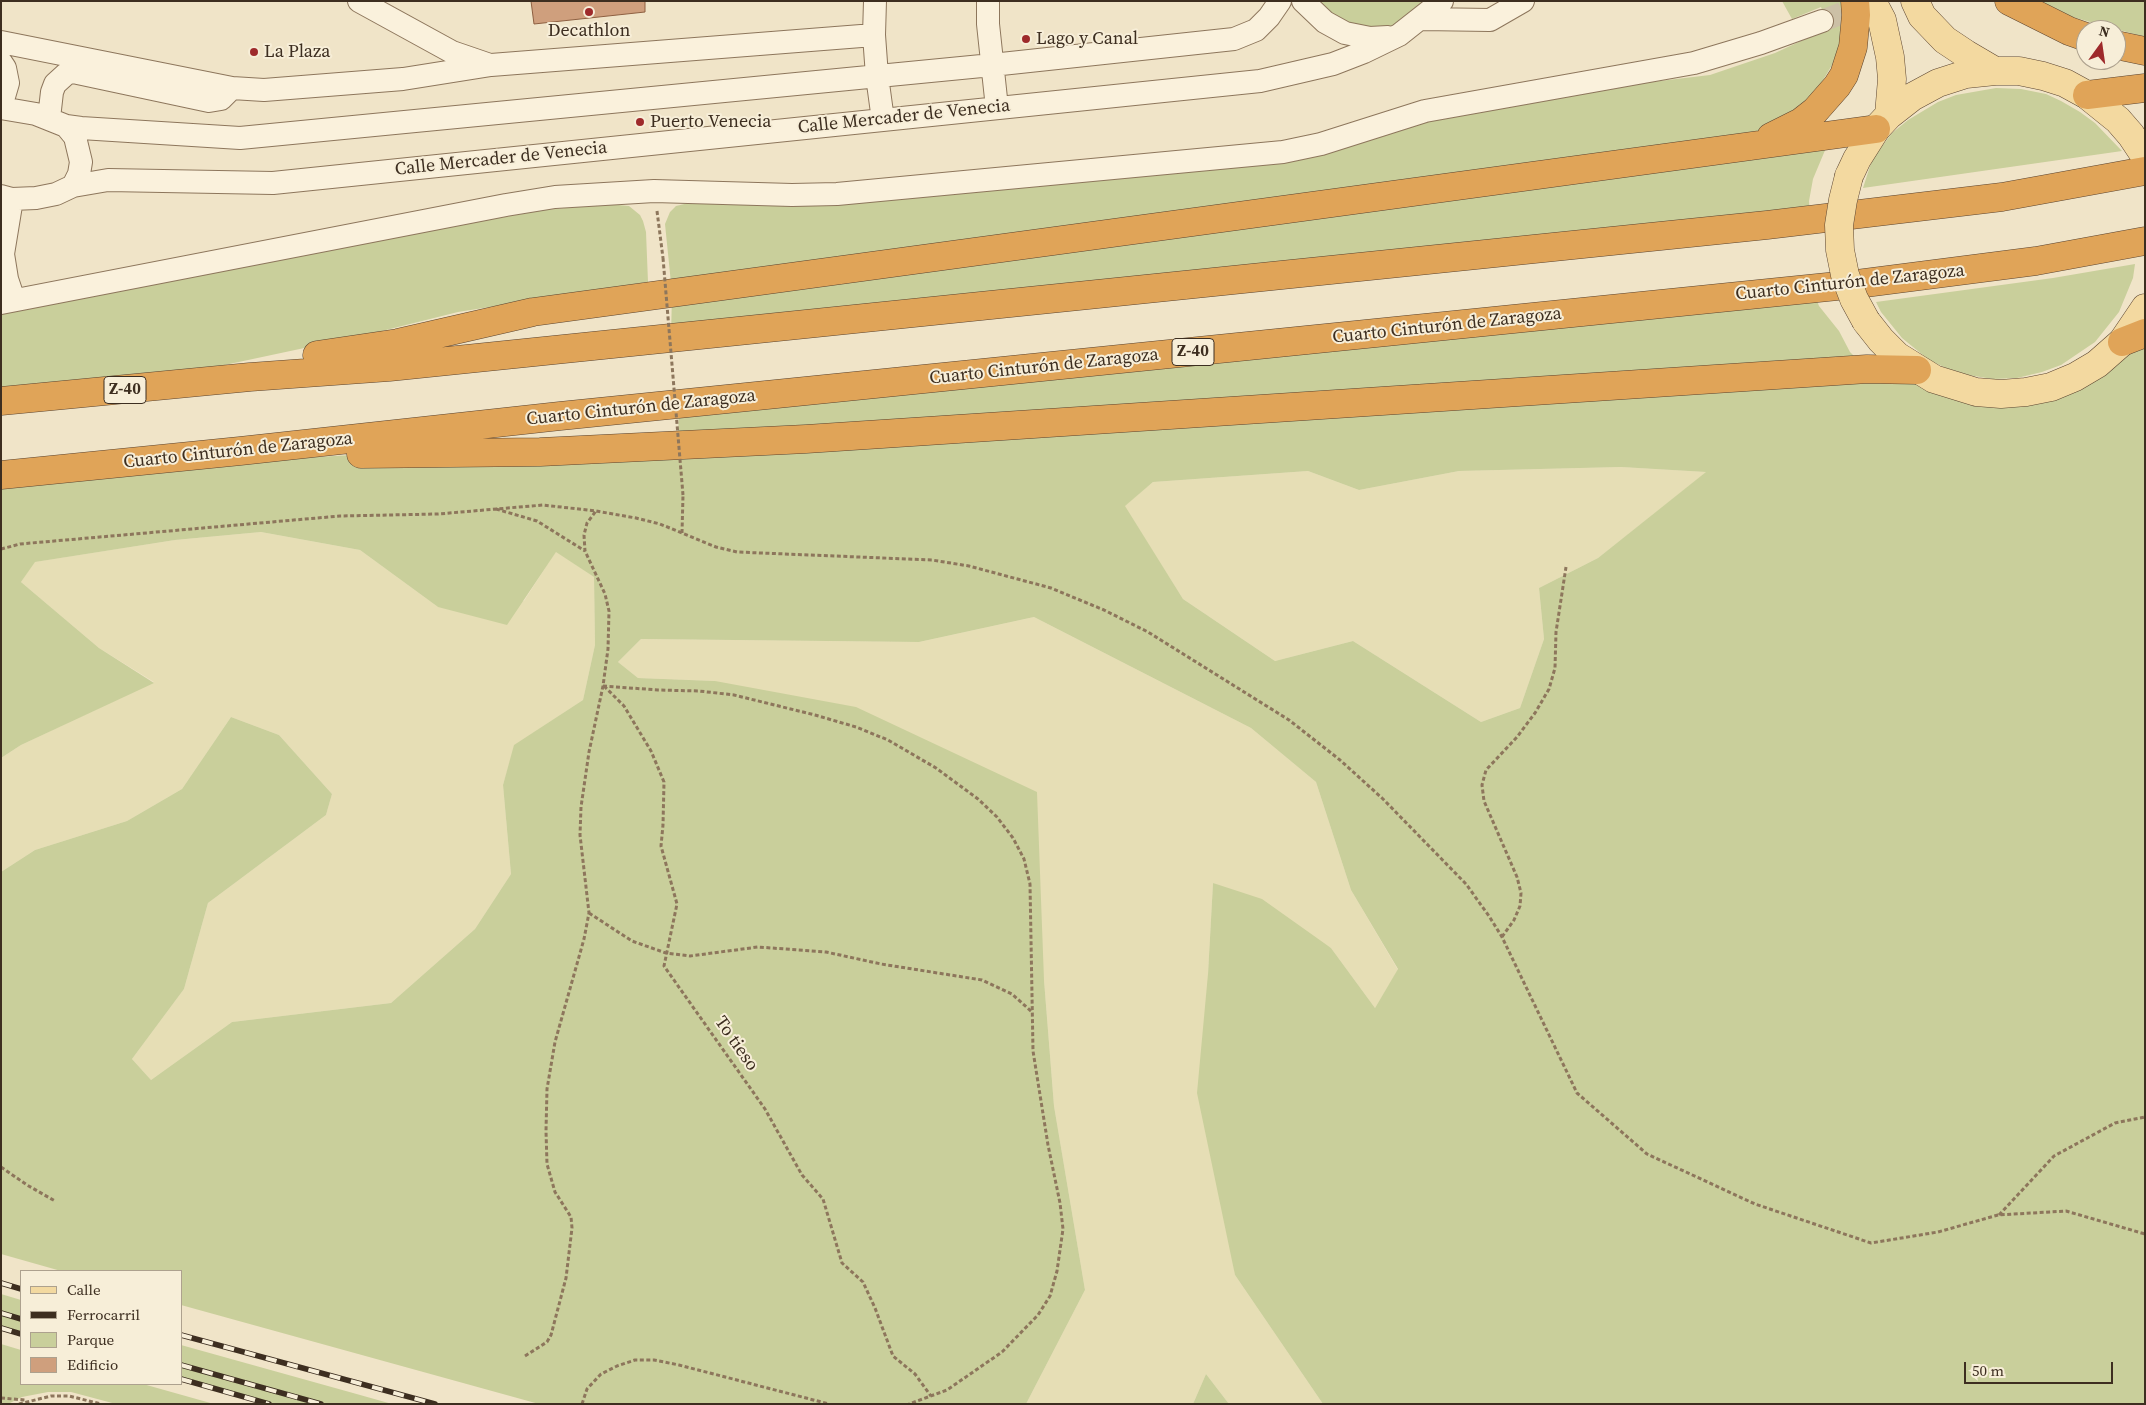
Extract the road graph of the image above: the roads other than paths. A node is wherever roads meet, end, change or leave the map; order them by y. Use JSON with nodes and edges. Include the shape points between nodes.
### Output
{"nodes":[{"id":1,"x":359,"y":1,"type":"edge"},
{"id":2,"x":875,"y":1,"type":"edge"},
{"id":3,"x":988,"y":1,"type":"edge"},
{"id":4,"x":1280,"y":1,"type":"edge"},
{"id":5,"x":1304,"y":1,"type":"edge"},
{"id":6,"x":1442,"y":1,"type":"edge"},
{"id":7,"x":1523,"y":1,"type":"edge"},
{"id":8,"x":1855,"y":1,"type":"edge"},
{"id":9,"x":1872,"y":1,"type":"edge"},
{"id":10,"x":1915,"y":1,"type":"edge"},
{"id":11,"x":2009,"y":1,"type":"edge"},
{"id":12,"x":1422,"y":19,"type":"junction"},
{"id":13,"x":1822,"y":21,"type":"tunnel mouth"},
{"id":14,"x":2076,"y":33,"type":"edge"},
{"id":15,"x":874,"y":35,"type":"junction"},
{"id":16,"x":1399,"y":35,"type":"junction"},
{"id":17,"x":1,"y":42,"type":"edge"},
{"id":18,"x":2126,"y":47,"type":"edge"},
{"id":19,"x":2145,"y":51,"type":"edge"},
{"id":20,"x":1,"y":62,"type":"edge"},
{"id":21,"x":491,"y":65,"type":"junction"},
{"id":22,"x":992,"y":65,"type":"junction"},
{"id":23,"x":1995,"y":71,"type":"junction"},
{"id":24,"x":877,"y":76,"type":"junction"},
{"id":25,"x":232,"y":88,"type":"junction"},
{"id":26,"x":2145,"y":88,"type":"edge"},
{"id":27,"x":2087,"y":95,"type":"junction"},
{"id":28,"x":1,"y":108,"type":"edge"},
{"id":29,"x":997,"y":108,"type":"junction"},
{"id":30,"x":883,"y":120,"type":"junction"},
{"id":31,"x":58,"y":122,"type":"junction"},
{"id":32,"x":1883,"y":122,"type":"junction"},
{"id":33,"x":1751,"y":146,"type":"junction"},
{"id":34,"x":2138,"y":146,"type":"edge"},
{"id":35,"x":2145,"y":172,"type":"edge"},
{"id":36,"x":73,"y":186,"type":"junction"},
{"id":37,"x":7,"y":197,"type":"edge"},
{"id":38,"x":2145,"y":241,"type":"edge"},
{"id":39,"x":7,"y":302,"type":"edge"},
{"id":40,"x":2145,"y":308,"type":"edge"},
{"id":41,"x":2133,"y":337,"type":"edge"},
{"id":42,"x":1916,"y":370,"type":"junction"},
{"id":43,"x":250,"y":377,"type":"junction"},
{"id":44,"x":1,"y":401,"type":"edge"},
{"id":45,"x":240,"y":452,"type":"junction"},
{"id":46,"x":1,"y":475,"type":"edge"}],
"edges":[{"from":1,"to":21,"type":"street","via":[[452,52]]},
{"from":2,"to":15,"type":"street"},
{"from":3,"to":22,"type":"street"},
{"from":4,"to":22,"type":"street","via":[[1256,30],[1234,39]]},
{"from":5,"to":16,"type":"street","name":"Calle Mercader de Venecia","via":[[1325,22],[1345,33],[1370,38]]},
{"from":6,"to":12,"type":"street","name":"Calle Mercader de Venecia"},
{"from":7,"to":12,"type":"street","via":[[1490,20]]},
{"from":8,"to":33,"type":"highway","via":[[1853,47],[1844,75],[1827,100],[1801,122]]},
{"from":9,"to":32,"type":"main road","via":[[1882,20],[1892,78]]},
{"from":10,"to":23,"type":"main road","via":[[1922,16],[1944,40]]},
{"from":11,"to":14,"type":"highway"},
{"from":12,"to":16,"type":"street","name":"Calle Mercader de Venecia"},
{"from":13,"to":39,"type":"street","via":[[1694,63],[1425,112],[1321,144],[1283,152],[837,194],[654,191],[555,197]]},
{"from":15,"to":21,"type":"street"},
{"from":15,"to":24,"type":"street"},
{"from":16,"to":29,"type":"street","name":"Calle Mercader de Venecia","via":[[1332,64],[1260,81]]},
{"from":17,"to":25,"type":"street"},
{"from":18,"to":19,"type":"highway"},
{"from":20,"to":28,"type":"street","via":[[8,76]]},
{"from":21,"to":25,"type":"street","via":[[394,80],[264,90]]},
{"from":22,"to":24,"type":"street"},
{"from":22,"to":29,"type":"street"},
{"from":23,"to":27,"type":"main road","via":[[2043,76]]},
{"from":23,"to":32,"type":"main road","via":[[1966,74],[1938,83],[1912,97]]},
{"from":24,"to":30,"type":"street"},
{"from":24,"to":31,"type":"street","via":[[240,138]]},
{"from":25,"to":31,"type":"street","via":[[221,99],[209,101],[73,72],[66,74],[52,92]]},
{"from":26,"to":27,"type":"highway"},
{"from":27,"to":34,"type":"main road","via":[[2103,106]]},
{"from":28,"to":31,"type":"street","via":[[36,114]]},
{"from":29,"to":30,"type":"street","name":"Calle Mercader de Venecia"},
{"from":30,"to":36,"type":"street","name":"Calle Mercader de Venecia","via":[[273,183],[108,180]]},
{"from":31,"to":36,"type":"street","via":[[75,137],[81,162]]},
{"from":32,"to":33,"type":"highway"},
{"from":32,"to":42,"type":"main road","bridge":true,"via":[[1849,176],[1840,217],[1840,250],[1845,275],[1866,321],[1880,340]]},
{"from":33,"to":43,"type":"highway","via":[[533,312],[398,343],[283,361]]},
{"from":35,"to":43,"type":"highway","number":"Z-40","via":[[2002,197],[1767,225],[389,367]]},
{"from":36,"to":37,"type":"street","name":"Calle Mercader de Venecia","via":[[36,198]]},
{"from":37,"to":39,"type":"street","via":[[3,254]]},
{"from":38,"to":45,"type":"highway","name":"Cuarto Cinturón de Zaragoza","number":"Z-40","via":[[2036,261],[1856,284],[560,416]]},
{"from":40,"to":41,"type":"main road"},
{"from":41,"to":42,"type":"main road","via":[[2075,377],[2051,387],[2026,392],[1976,392],[1951,386]]},
{"from":42,"to":45,"type":"highway","via":[[1866,369],[796,440],[540,452],[397,453],[305,458]]},
{"from":43,"to":44,"type":"highway","number":"Z-40"},
{"from":45,"to":46,"type":"highway","name":"Cuarto Cinturón de Zaragoza","number":"Z-40"}]}
